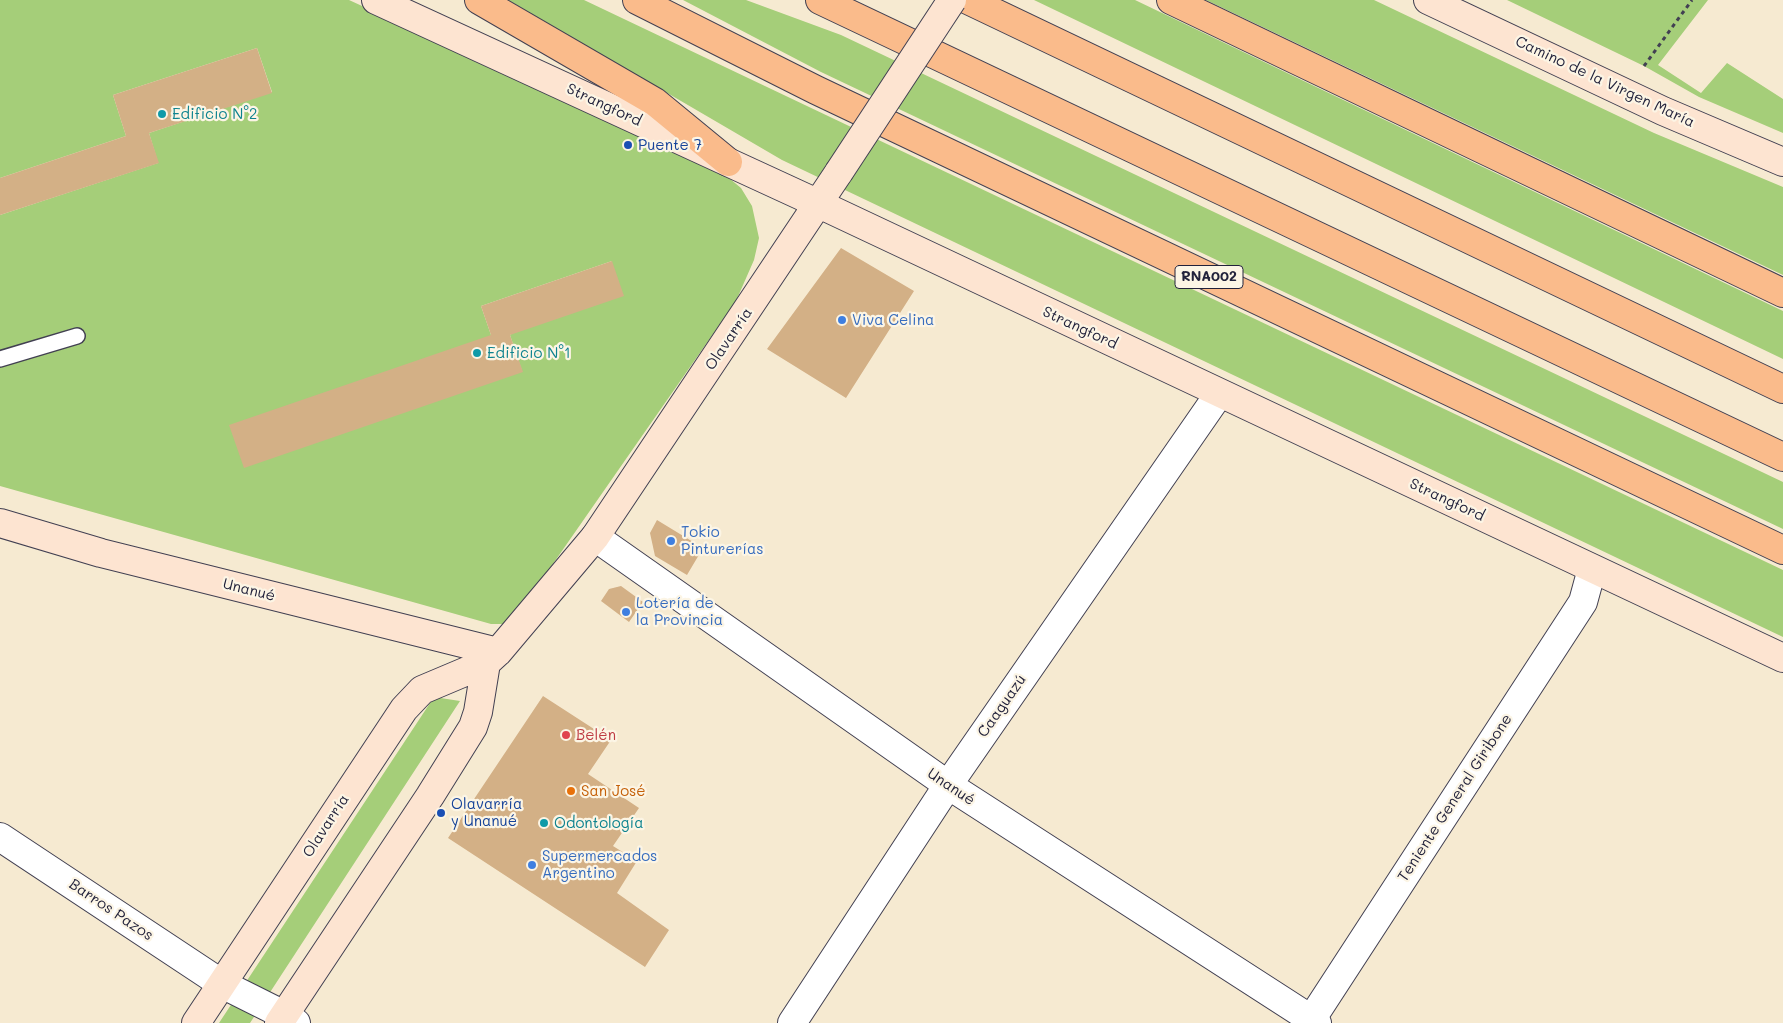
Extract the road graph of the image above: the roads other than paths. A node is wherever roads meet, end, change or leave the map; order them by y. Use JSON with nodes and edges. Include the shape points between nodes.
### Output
{"nodes":[{"id":1,"x":376,"y":0,"type":"edge"},
{"id":2,"x":479,"y":0,"type":"edge"},
{"id":3,"x":637,"y":0,"type":"edge"},
{"id":4,"x":820,"y":0,"type":"edge"},
{"id":5,"x":952,"y":0,"type":"edge"},
{"id":6,"x":968,"y":0,"type":"edge"},
{"id":7,"x":1172,"y":0,"type":"edge"},
{"id":8,"x":1428,"y":0,"type":"edge"},
{"id":9,"x":728,"y":162,"type":"junction"},
{"id":10,"x":1783,"y":162,"type":"edge"},
{"id":11,"x":819,"y":204,"type":"junction"},
{"id":12,"x":1783,"y":293,"type":"edge"},
{"id":13,"x":77,"y":336,"type":"dead end"},
{"id":14,"x":0,"y":359,"type":"edge"},
{"id":15,"x":1783,"y":389,"type":"edge"},
{"id":16,"x":1219,"y":394,"type":"junction"},
{"id":17,"x":1783,"y":457,"type":"edge"},
{"id":18,"x":0,"y":523,"type":"edge"},
{"id":19,"x":595,"y":537,"type":"junction"},
{"id":20,"x":1783,"y":550,"type":"edge"},
{"id":21,"x":1592,"y":568,"type":"junction"},
{"id":22,"x":492,"y":658,"type":"junction"},
{"id":23,"x":1783,"y":658,"type":"edge"},
{"id":24,"x":948,"y":785,"type":"junction"},
{"id":25,"x":0,"y":837,"type":"edge"},
{"id":26,"x":222,"y":984,"type":"junction"},
{"id":27,"x":286,"y":1020,"type":"edge"},
{"id":28,"x":1312,"y":1022,"type":"edge"},
{"id":29,"x":196,"y":1023,"type":"edge"},
{"id":30,"x":792,"y":1023,"type":"edge"}],
"edges":[{"from":1,"to":9,"type":"street","name":"Strangford"},
{"from":2,"to":9,"type":"highway","via":[[655,102]]},
{"from":3,"to":20,"type":"highway","number":"RNA002","via":[[816,90]]},
{"from":4,"to":17,"type":"highway"},
{"from":5,"to":11,"type":"street","name":"Olavarría","bridge":true},
{"from":6,"to":15,"type":"highway"},
{"from":7,"to":12,"type":"highway"},
{"from":8,"to":10,"type":"street","name":"Camino de la Virgen María","via":[[1663,111]]},
{"from":9,"to":11,"type":"street","name":"Strangford"},
{"from":11,"to":16,"type":"street","name":"Strangford"},
{"from":11,"to":19,"type":"street","name":"Olavarría"},
{"from":13,"to":14,"type":"lane"},
{"from":16,"to":21,"type":"street","name":"Strangford"},
{"from":16,"to":24,"type":"street","name":"Caaguazú"},
{"from":18,"to":22,"type":"street","name":"Unanué"},
{"from":19,"to":22,"type":"street","name":"Olavarría"},
{"from":19,"to":24,"type":"street","name":"Unanué"},
{"from":21,"to":23,"type":"street","name":"Strangford"},
{"from":21,"to":28,"type":"street","name":"Teniente General Giribone","via":[[1583,602]]},
{"from":22,"to":26,"type":"street","name":"Olavarría","via":[[422,690],[404,709]]},
{"from":22,"to":27,"type":"street","via":[[473,727]]},
{"from":24,"to":28,"type":"street","name":"Unanué"},
{"from":24,"to":30,"type":"street","name":"Caaguazú"},
{"from":25,"to":26,"type":"street","name":"Barros Pazos"},
{"from":26,"to":27,"type":"street","name":"Barros Pazos"},
{"from":26,"to":29,"type":"street","name":"Olavarría"}]}
